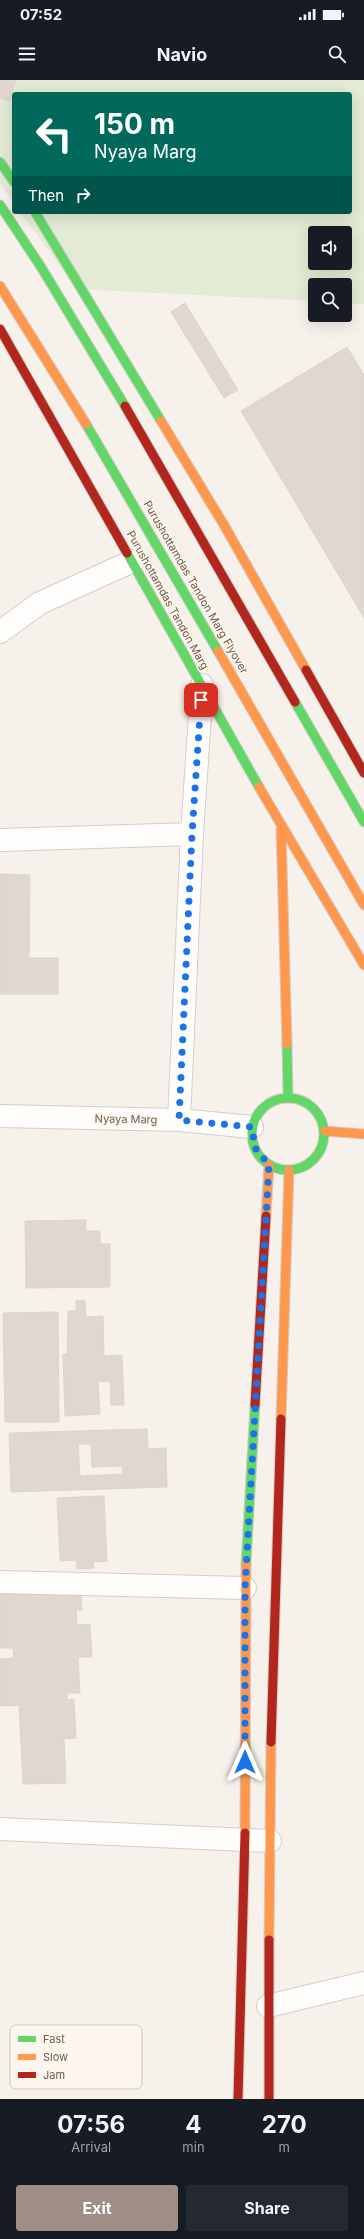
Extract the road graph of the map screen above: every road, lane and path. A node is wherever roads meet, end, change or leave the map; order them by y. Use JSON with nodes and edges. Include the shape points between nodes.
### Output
{"nodes":[{"id":1,"x":0,"y":162,"type":"edge"},
{"id":2,"x":12,"y":179,"type":"edge"},
{"id":3,"x":0,"y":205,"type":"edge"},
{"id":4,"x":35,"y":214,"type":"edge"},
{"id":5,"x":0,"y":286,"type":"edge"},
{"id":6,"x":0,"y":329,"type":"edge"},
{"id":7,"x":133,"y":561,"type":"junction"},
{"id":8,"x":0,"y":632,"type":"edge"},
{"id":9,"x":202,"y":685,"type":"junction"},
{"id":10,"x":364,"y":773,"type":"edge"},
{"id":11,"x":364,"y":822,"type":"edge"},
{"id":12,"x":281,"y":826,"type":"junction"},
{"id":13,"x":192,"y":834,"type":"junction"},
{"id":14,"x":0,"y":840,"type":"edge"},
{"id":15,"x":364,"y":905,"type":"edge"},
{"id":16,"x":364,"y":965,"type":"edge"},
{"id":17,"x":288,"y":1097,"type":"junction"},
{"id":18,"x":0,"y":1116,"type":"edge"},
{"id":19,"x":179,"y":1120,"type":"junction"},
{"id":20,"x":252,"y":1127,"type":"junction"},
{"id":21,"x":325,"y":1131,"type":"junction"},
{"id":22,"x":364,"y":1134,"type":"edge"},
{"id":23,"x":269,"y":1165,"type":"junction"},
{"id":24,"x":289,"y":1170,"type":"junction"},
{"id":25,"x":0,"y":1582,"type":"edge"},
{"id":26,"x":245,"y":1588,"type":"junction"},
{"id":27,"x":0,"y":1829,"type":"edge"},
{"id":28,"x":244,"y":1840,"type":"junction"},
{"id":29,"x":270,"y":1841,"type":"junction"},
{"id":30,"x":364,"y":1983,"type":"edge"},
{"id":31,"x":268,"y":2006,"type":"junction"},
{"id":32,"x":238,"y":2099,"type":"edge"},
{"id":33,"x":269,"y":2099,"type":"edge"}],
"edges":[{"from":1,"to":2,"type":"main road"},
{"from":3,"to":11,"type":"main road","via":[[42,267],[164,472]]},
{"from":4,"to":10,"type":"main road","via":[[224,525]]},
{"from":5,"to":15,"type":"main road","name":"Purushottamdas Tandon Marg Flyover","via":[[112,466]]},
{"from":6,"to":7,"type":"main road","name":"Purushottamdas Tandon Marg"},
{"from":7,"to":8,"type":"street","via":[[40,604]]},
{"from":7,"to":9,"type":"main road","name":"Purushottamdas Tandon Marg"},
{"from":9,"to":12,"type":"main road","name":"Purushottamdas Tandon Marg"},
{"from":9,"to":13,"type":"street"},
{"from":12,"to":16,"type":"main road","name":"Purushottamdas Tandon Marg"},
{"from":12,"to":17,"type":"main road"},
{"from":13,"to":14,"type":"street"},
{"from":13,"to":19,"type":"street"},
{"from":17,"to":20,"type":"main road","via":[[269,1102],[255,1118]]},
{"from":17,"to":21,"type":"main road","via":[[297,1098],[314,1107]]},
{"from":18,"to":19,"type":"street","name":"Nyaya Marg"},
{"from":19,"to":20,"type":"street","name":"Nyaya Marg"},
{"from":20,"to":23,"type":"main road","via":[[255,1148]]},
{"from":21,"to":22,"type":"main road"},
{"from":21,"to":24,"type":"main road","via":[[324,1143],[319,1154],[301,1168]]},
{"from":23,"to":24,"type":"main road"},
{"from":23,"to":26,"type":"main road"},
{"from":24,"to":29,"type":"main road","via":[[275,1588]]},
{"from":25,"to":26,"type":"street"},
{"from":26,"to":28,"type":"main road"},
{"from":27,"to":28,"type":"street"},
{"from":28,"to":29,"type":"street"},
{"from":28,"to":32,"type":"main road"},
{"from":29,"to":31,"type":"main road"},
{"from":30,"to":31,"type":"street"},
{"from":31,"to":33,"type":"main road"}]}
